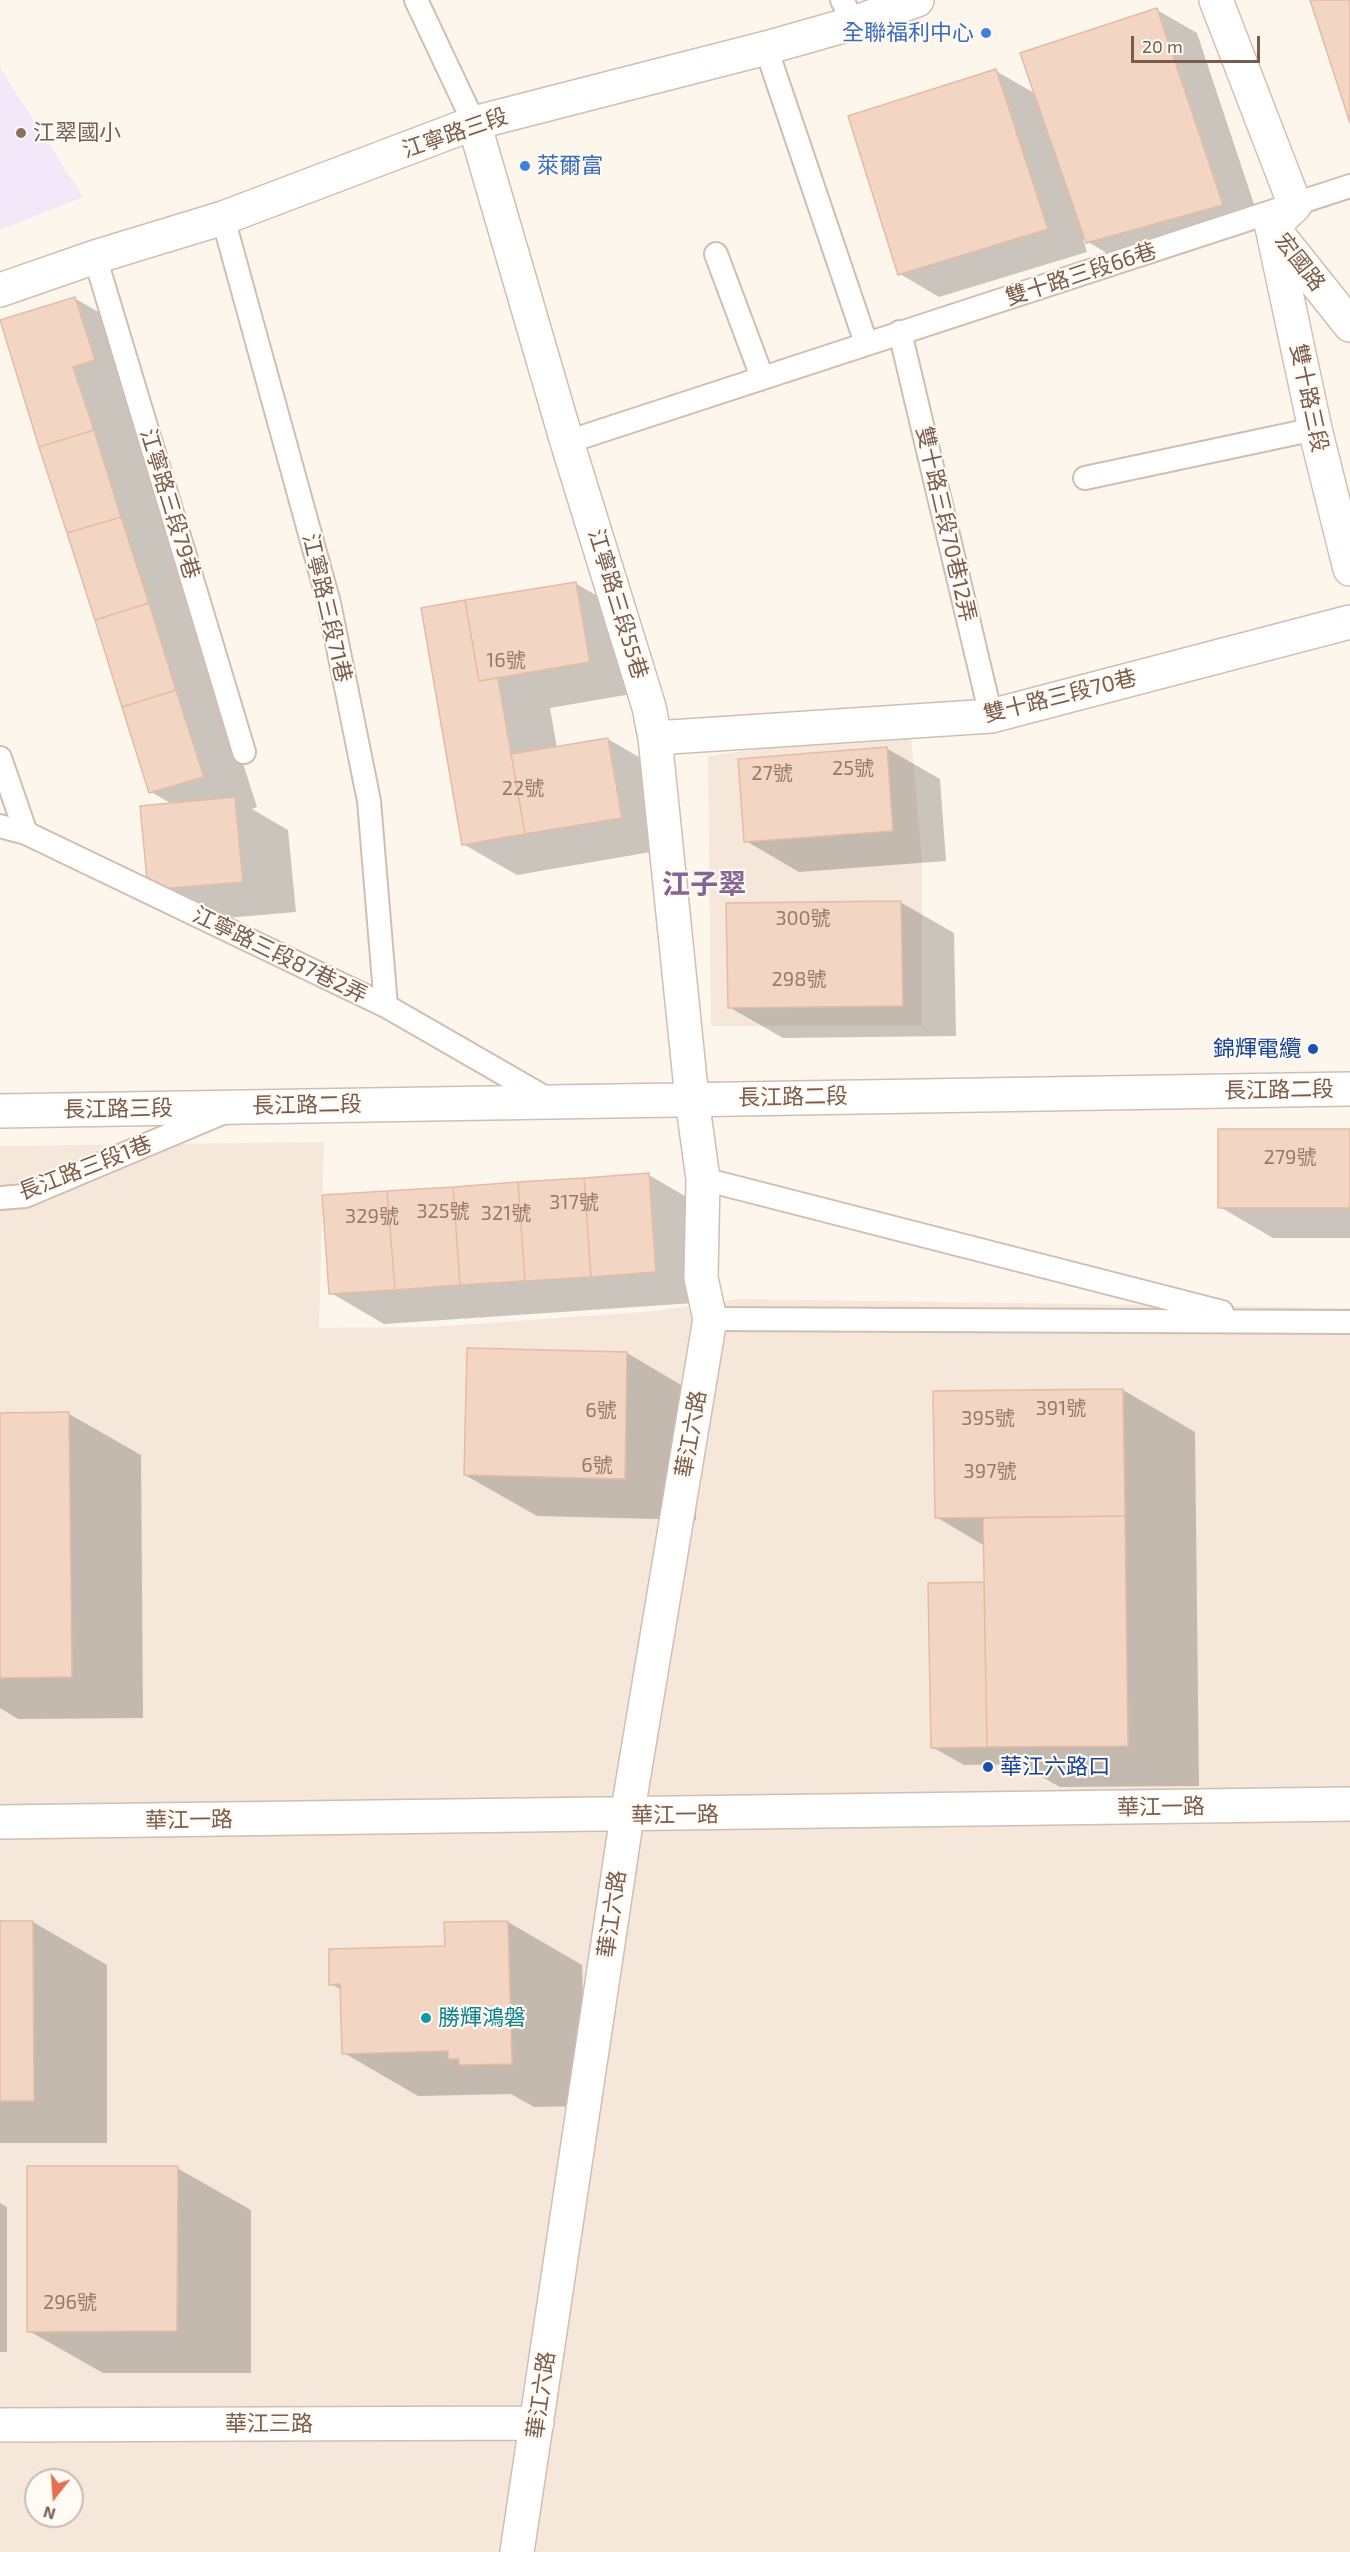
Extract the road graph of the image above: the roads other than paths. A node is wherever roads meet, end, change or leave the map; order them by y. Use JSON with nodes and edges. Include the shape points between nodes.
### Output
{"nodes":[{"id":1,"x":416,"y":0,"type":"edge"},
{"id":2,"x":917,"y":0,"type":"edge"},
{"id":3,"x":1216,"y":0,"type":"edge"},
{"id":4,"x":848,"y":11,"type":"edge"},
{"id":5,"x":766,"y":48,"type":"junction"},
{"id":6,"x":474,"y":123,"type":"junction"},
{"id":7,"x":1350,"y":186,"type":"edge"},
{"id":8,"x":1284,"y":216,"type":"junction"},
{"id":9,"x":223,"y":218,"type":"junction"},
{"id":10,"x":716,"y":254,"type":"dead end"},
{"id":11,"x":95,"y":257,"type":"junction"},
{"id":12,"x":0,"y":290,"type":"edge"},
{"id":13,"x":1350,"y":325,"type":"edge"},
{"id":14,"x":900,"y":332,"type":"junction"},
{"id":15,"x":866,"y":343,"type":"junction"},
{"id":16,"x":762,"y":377,"type":"junction"},
{"id":17,"x":1315,"y":429,"type":"junction"},
{"id":18,"x":567,"y":442,"type":"junction"},
{"id":19,"x":1085,"y":478,"type":"dead end"},
{"id":20,"x":1350,"y":569,"type":"edge"},
{"id":21,"x":1350,"y":622,"type":"edge"},
{"id":22,"x":991,"y":716,"type":"junction"},
{"id":23,"x":655,"y":738,"type":"junction"},
{"id":24,"x":244,"y":752,"type":"dead end"},
{"id":25,"x":0,"y":758,"type":"edge"},
{"id":26,"x":0,"y":826,"type":"edge"},
{"id":27,"x":26,"y":833,"type":"junction"},
{"id":28,"x":386,"y":1006,"type":"junction"},
{"id":29,"x":1350,"y":1089,"type":"edge"},
{"id":30,"x":692,"y":1099,"type":"junction"},
{"id":31,"x":551,"y":1101,"type":"junction"},
{"id":32,"x":236,"y":1107,"type":"junction"},
{"id":33,"x":0,"y":1111,"type":"edge"},
{"id":34,"x":703,"y":1179,"type":"junction"},
{"id":35,"x":0,"y":1197,"type":"edge"},
{"id":36,"x":711,"y":1319,"type":"junction"},
{"id":37,"x":1253,"y":1320,"type":"junction"},
{"id":38,"x":1350,"y":1322,"type":"edge"},
{"id":39,"x":1350,"y":1804,"type":"edge"},
{"id":40,"x":627,"y":1816,"type":"junction"},
{"id":41,"x":0,"y":1822,"type":"edge"},
{"id":42,"x":537,"y":2423,"type":"junction"},
{"id":43,"x":0,"y":2425,"type":"edge"},
{"id":44,"x":517,"y":2552,"type":"edge"}],
"edges":[{"from":1,"to":6,"type":"lane"},
{"from":2,"to":4,"type":"street","name":"江寧路三段"},
{"from":3,"to":8,"type":"street"},
{"from":4,"to":5,"type":"street","name":"江寧路三段"},
{"from":5,"to":6,"type":"street","name":"江寧路三段"},
{"from":5,"to":15,"type":"lane"},
{"from":6,"to":9,"type":"street","name":"江寧路三段"},
{"from":6,"to":18,"type":"street","name":"江寧路三段55巷"},
{"from":7,"to":8,"type":"lane","name":"雙十路三段66巷"},
{"from":8,"to":13,"type":"street","name":"宏國路"},
{"from":8,"to":14,"type":"lane","name":"雙十路三段66巷"},
{"from":8,"to":17,"type":"street","name":"雙十路三段"},
{"from":9,"to":11,"type":"street","name":"江寧路三段"},
{"from":9,"to":28,"type":"lane","name":"江寧路三段71巷","via":[[329,603],[369,801]]},
{"from":10,"to":16,"type":"lane"},
{"from":11,"to":12,"type":"street","name":"江寧路三段"},
{"from":11,"to":24,"type":"lane","name":"江寧路三段79巷"},
{"from":14,"to":15,"type":"lane","name":"雙十路三段66巷"},
{"from":14,"to":22,"type":"lane","name":"雙十路三段70巷12弄"},
{"from":15,"to":16,"type":"lane","name":"雙十路三段66巷"},
{"from":16,"to":18,"type":"lane","name":"雙十路三段66巷"},
{"from":17,"to":19,"type":"lane"},
{"from":17,"to":20,"type":"street","name":"雙十路三段"},
{"from":18,"to":23,"type":"street","name":"江寧路三段55巷","via":[[649,707]]},
{"from":21,"to":22,"type":"street","name":"雙十路三段70巷"},
{"from":22,"to":23,"type":"street","name":"雙十路三段70巷"},
{"from":23,"to":30,"type":"street","name":"江寧路三段55巷"},
{"from":25,"to":27,"type":"lane"},
{"from":26,"to":27,"type":"lane","name":"江寧路三段87巷2弄"},
{"from":27,"to":28,"type":"lane","name":"江寧路三段87巷2弄"},
{"from":28,"to":31,"type":"lane","name":"江寧路三段87巷2弄"},
{"from":29,"to":30,"type":"street","name":"長江路二段"},
{"from":30,"to":31,"type":"street","name":"長江路二段"},
{"from":30,"to":34,"type":"street","name":"江寧路三段55巷"},
{"from":31,"to":32,"type":"street","name":"長江路二段"},
{"from":32,"to":33,"type":"street","name":"長江路三段"},
{"from":32,"to":35,"type":"lane","name":"長江路三段1巷","via":[[25,1196]]},
{"from":34,"to":36,"type":"street","name":"華江六路","via":[[701,1278]]},
{"from":34,"to":37,"type":"lane"},
{"from":36,"to":37,"type":"lane"},
{"from":36,"to":40,"type":"street","name":"華江六路"},
{"from":37,"to":38,"type":"lane"},
{"from":39,"to":40,"type":"street","name":"華江一路"},
{"from":40,"to":41,"type":"street","name":"華江一路"},
{"from":40,"to":42,"type":"street","name":"華江六路"},
{"from":42,"to":43,"type":"street","name":"華江三路"},
{"from":42,"to":44,"type":"street","name":"華江六路"}]}
